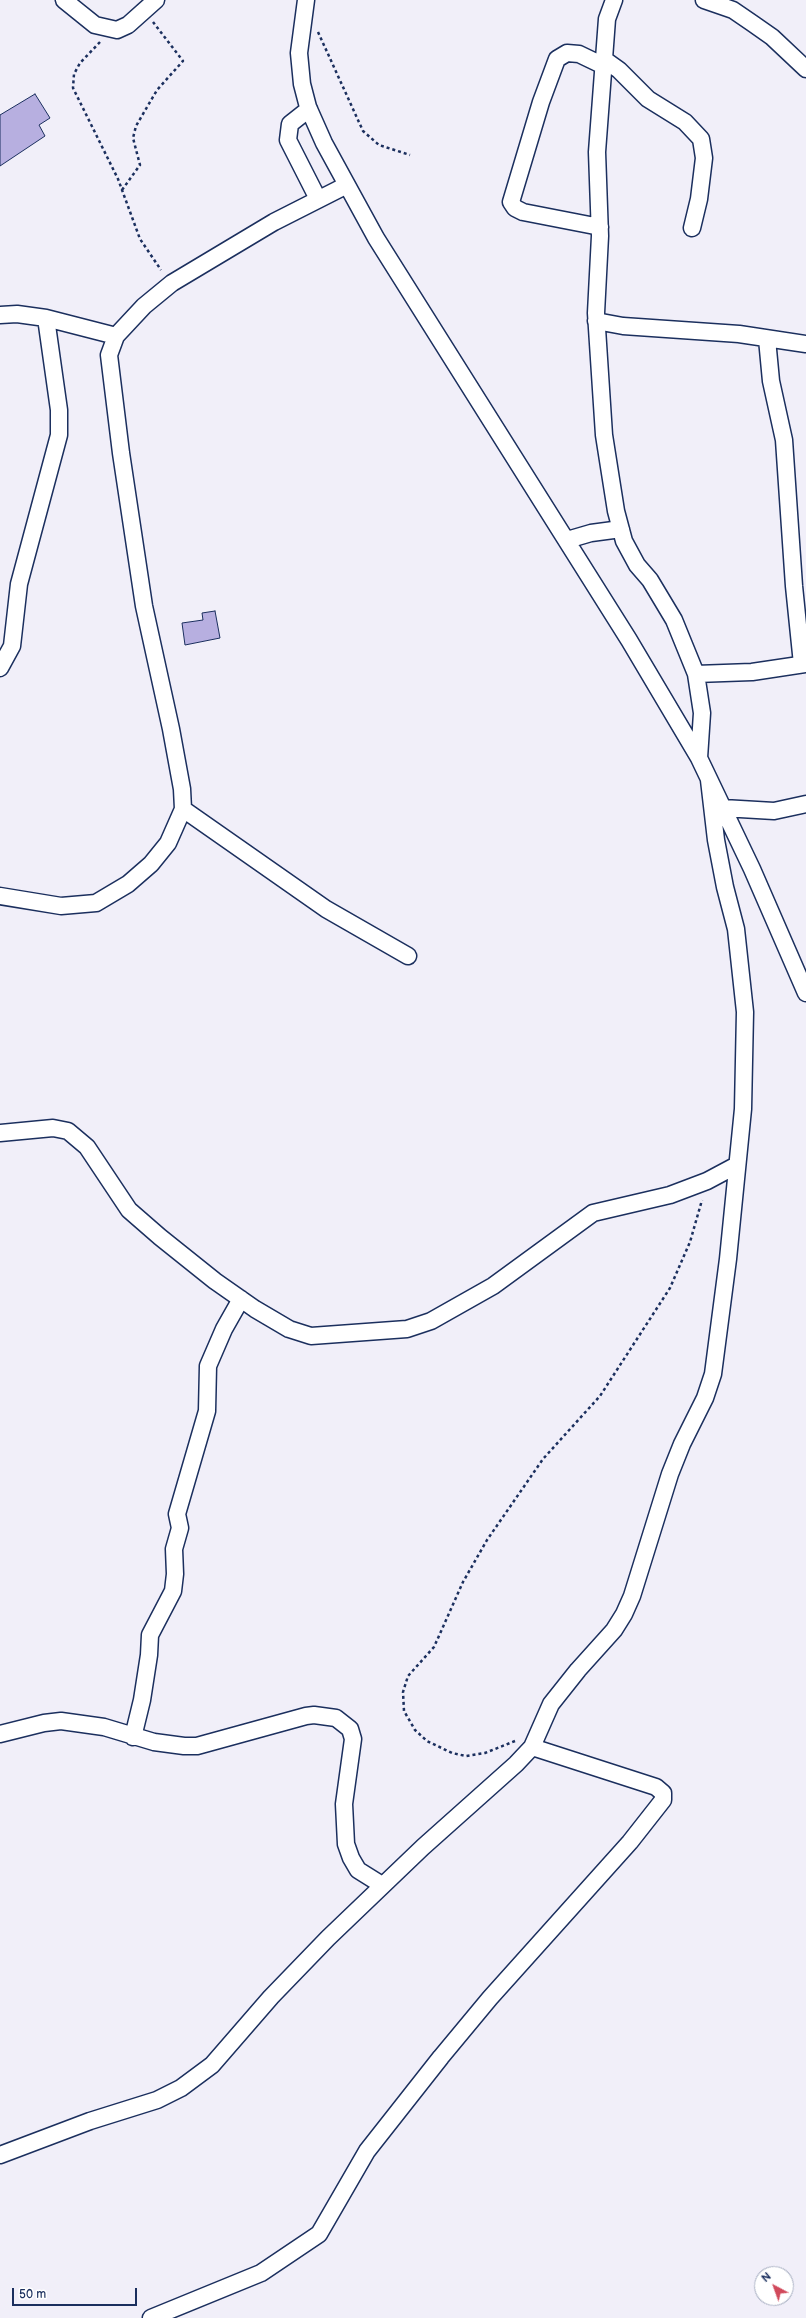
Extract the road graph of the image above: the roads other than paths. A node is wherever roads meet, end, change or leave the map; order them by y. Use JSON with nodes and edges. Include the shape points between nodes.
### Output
{"nodes":[{"id":1,"x":64,"y":0,"type":"edge"},
{"id":2,"x":306,"y":0,"type":"edge"},
{"id":3,"x":614,"y":0,"type":"edge"},
{"id":4,"x":714,"y":2,"type":"edge"},
{"id":5,"x":150,"y":5,"type":"edge"},
{"id":6,"x":604,"y":63,"type":"junction"},
{"id":7,"x":806,"y":69,"type":"edge"},
{"id":8,"x":309,"y":109,"type":"junction"},
{"id":9,"x":347,"y":185,"type":"junction"},
{"id":10,"x":318,"y":200,"type":"junction"},
{"id":11,"x":600,"y":227,"type":"junction"},
{"id":12,"x":692,"y":228,"type":"dead end"},
{"id":13,"x":0,"y":315,"type":"edge"},
{"id":14,"x":46,"y":318,"type":"junction"},
{"id":15,"x":596,"y":322,"type":"junction"},
{"id":16,"x":116,"y":336,"type":"junction"},
{"id":17,"x":767,"y":339,"type":"junction"},
{"id":18,"x":806,"y":344,"type":"edge"},
{"id":19,"x":621,"y":529,"type":"junction"},
{"id":20,"x":567,"y":540,"type":"junction"},
{"id":21,"x":804,"y":664,"type":"edge"},
{"id":22,"x":0,"y":668,"type":"edge"},
{"id":23,"x":696,"y":674,"type":"junction"},
{"id":24,"x":699,"y":758,"type":"junction"},
{"id":25,"x":710,"y":780,"type":"junction"},
{"id":26,"x":806,"y":804,"type":"edge"},
{"id":27,"x":723,"y":808,"type":"junction"},
{"id":28,"x":183,"y":809,"type":"junction"},
{"id":29,"x":0,"y":896,"type":"edge"},
{"id":30,"x":408,"y":956,"type":"dead end"},
{"id":31,"x":806,"y":993,"type":"edge"},
{"id":32,"x":0,"y":1133,"type":"edge"},
{"id":33,"x":737,"y":1165,"type":"junction"},
{"id":34,"x":241,"y":1299,"type":"junction"},
{"id":35,"x":0,"y":1734,"type":"edge"},
{"id":36,"x":133,"y":1736,"type":"junction"},
{"id":37,"x":532,"y":1747,"type":"junction"},
{"id":38,"x":382,"y":1885,"type":"junction"},
{"id":39,"x":0,"y":2155,"type":"edge"},
{"id":40,"x":151,"y":2318,"type":"edge"}],
"edges":[{"from":1,"to":5,"type":"street","via":[[95,25],[111,30],[123,29]]},
{"from":2,"to":8,"type":"street","via":[[299,53],[302,84]]},
{"from":3,"to":6,"type":"street","via":[[607,19]]},
{"from":4,"to":7,"type":"street","via":[[752,22]]},
{"from":6,"to":11,"type":"street","via":[[597,135],[596,184]]},
{"from":6,"to":11,"type":"street","via":[[568,53],[558,59],[541,102],[511,202],[515,208],[523,212]]},
{"from":6,"to":12,"type":"street","via":[[619,70],[648,99],[684,122],[701,139],[704,158]]},
{"from":8,"to":9,"type":"street"},
{"from":8,"to":10,"type":"street","via":[[290,124],[288,140]]},
{"from":9,"to":10,"type":"street"},
{"from":9,"to":20,"type":"street","via":[[380,245]]},
{"from":10,"to":16,"type":"street","via":[[274,222],[172,283],[144,306]]},
{"from":11,"to":15,"type":"street"},
{"from":13,"to":14,"type":"street","via":[[17,314]]},
{"from":14,"to":16,"type":"street"},
{"from":14,"to":22,"type":"street","via":[[59,410],[59,435],[19,584],[12,646]]},
{"from":15,"to":17,"type":"street","via":[[740,334]]},
{"from":15,"to":19,"type":"street","via":[[604,435]]},
{"from":16,"to":28,"type":"street","via":[[109,355],[123,468],[144,606],[171,729],[182,788]]},
{"from":17,"to":18,"type":"street"},
{"from":17,"to":21,"type":"street","via":[[771,381],[784,440],[794,586]]},
{"from":19,"to":20,"type":"street"},
{"from":19,"to":23,"type":"street","via":[[624,541],[637,565],[650,580],[674,620]]},
{"from":20,"to":24,"type":"street"},
{"from":21,"to":23,"type":"street","via":[[752,672]]},
{"from":23,"to":24,"type":"street","via":[[702,713]]},
{"from":24,"to":25,"type":"street"},
{"from":25,"to":27,"type":"street"},
{"from":25,"to":33,"type":"street","via":[[716,840],[736,930],[746,1012],[743,1109]]},
{"from":26,"to":27,"type":"street","via":[[774,811]]},
{"from":27,"to":31,"type":"street"},
{"from":28,"to":29,"type":"street","via":[[168,843],[151,864],[128,884],[96,903],[62,906]]},
{"from":28,"to":30,"type":"street","via":[[326,909]]},
{"from":32,"to":34,"type":"street","via":[[53,1128],[68,1131],[87,1147],[129,1210],[215,1281]]},
{"from":33,"to":34,"type":"street","via":[[670,1195],[593,1213],[493,1286],[431,1321],[407,1329],[304,1335],[277,1323]]},
{"from":33,"to":37,"type":"street","via":[[713,1374],[705,1398],[670,1474],[624,1614],[614,1630],[551,1704]]},
{"from":34,"to":36,"type":"street","via":[[224,1328],[208,1366],[207,1411],[177,1514],[180,1528],[174,1549],[173,1591],[150,1635],[142,1700]]},
{"from":35,"to":36,"type":"street","via":[[61,1721]]},
{"from":36,"to":38,"type":"street","via":[[170,1745],[197,1746],[314,1714],[336,1718],[350,1729],[352,1739],[344,1804],[346,1844],[358,1870]]},
{"from":37,"to":38,"type":"street"},
{"from":37,"to":40,"type":"street","via":[[656,1787],[663,1793],[663,1800],[630,1842],[490,1998],[441,2057],[367,2151],[319,2234],[261,2273]]},
{"from":38,"to":39,"type":"street","via":[[271,1997],[216,2060],[196,2078],[157,2100],[90,2121]]}]}
